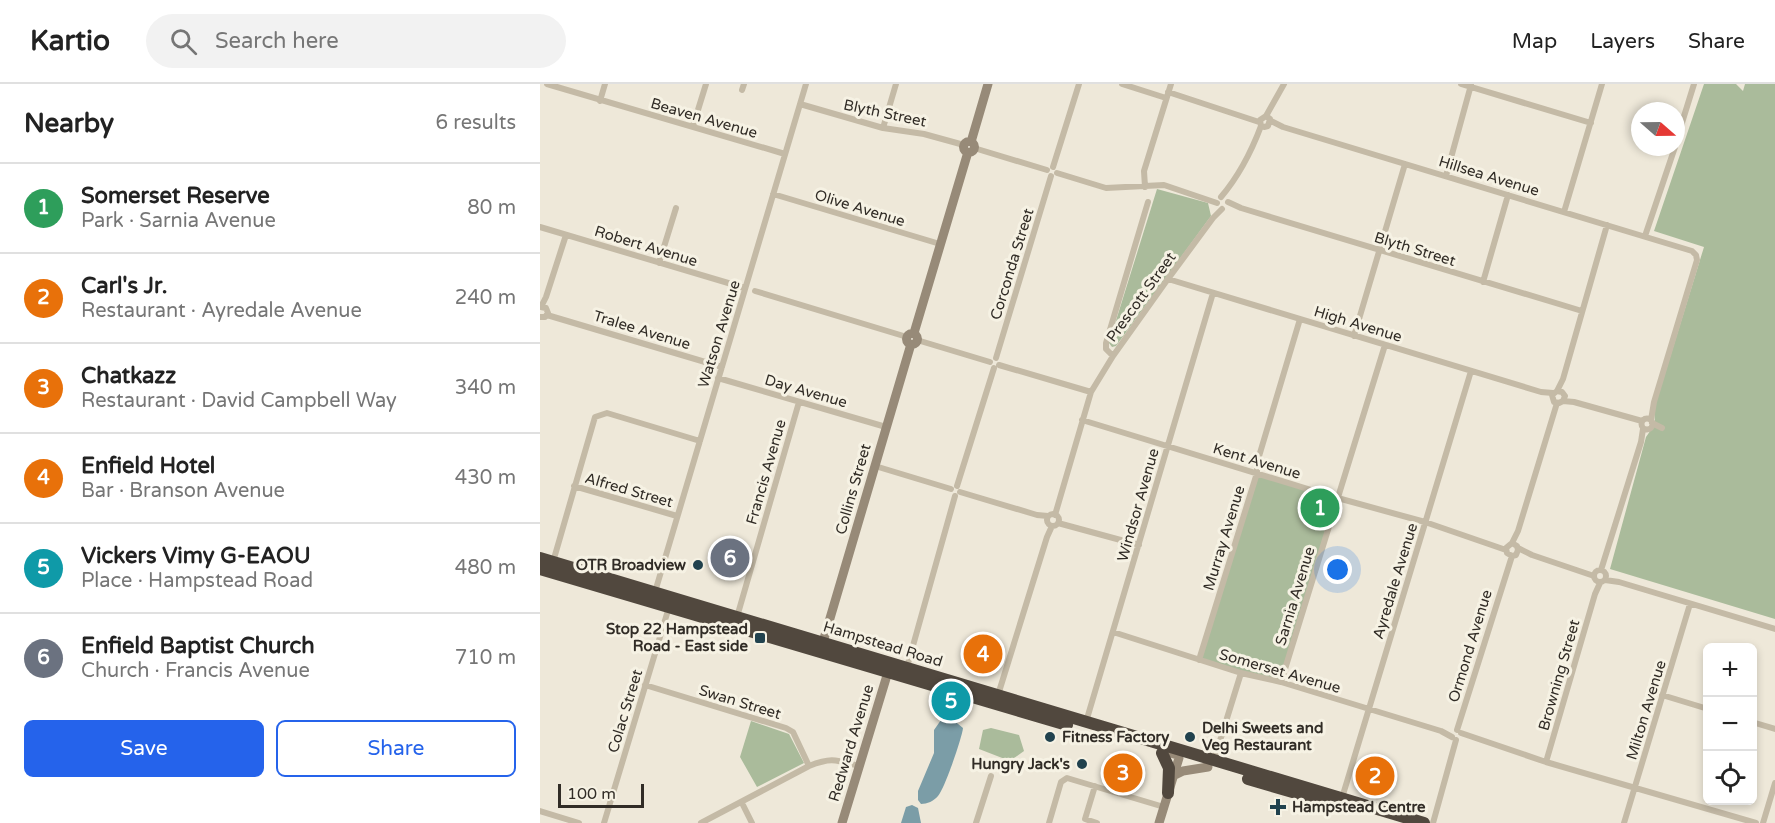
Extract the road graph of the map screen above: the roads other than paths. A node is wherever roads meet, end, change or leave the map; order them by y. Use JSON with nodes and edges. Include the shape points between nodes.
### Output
{"nodes":[{"id":1,"x":547,"y":84,"type":"edge"},
{"id":2,"x":605,"y":84,"type":"edge"},
{"id":3,"x":706,"y":84,"type":"edge"},
{"id":4,"x":806,"y":84,"type":"edge"},
{"id":5,"x":896,"y":84,"type":"edge"},
{"id":6,"x":988,"y":84,"type":"edge"},
{"id":7,"x":1079,"y":84,"type":"edge"},
{"id":8,"x":1122,"y":84,"type":"edge"},
{"id":9,"x":1171,"y":84,"type":"edge"},
{"id":10,"x":1284,"y":84,"type":"edge"},
{"id":11,"x":1461,"y":84,"type":"edge"},
{"id":12,"x":1602,"y":84,"type":"edge"},
{"id":13,"x":1696,"y":84,"type":"edge"},
{"id":14,"x":1472,"y":86,"type":"edge"},
{"id":15,"x":1167,"y":95,"type":"junction"},
{"id":16,"x":600,"y":101,"type":"junction"},
{"id":17,"x":800,"y":104,"type":"junction"},
{"id":18,"x":1685,"y":115,"type":"edge"},
{"id":19,"x":1265,"y":122,"type":"junction"},
{"id":20,"x":1591,"y":123,"type":"junction"},
{"id":21,"x":693,"y":126,"type":"junction"},
{"id":22,"x":883,"y":128,"type":"junction"},
{"id":23,"x":969,"y":147,"type":"junction"},
{"id":24,"x":785,"y":154,"type":"junction"},
{"id":25,"x":1672,"y":156,"type":"edge"},
{"id":26,"x":1405,"y":164,"type":"junction"},
{"id":27,"x":1052,"y":171,"type":"junction"},
{"id":28,"x":1446,"y":176,"type":"junction"},
{"id":29,"x":1145,"y":187,"type":"junction"},
{"id":30,"x":773,"y":194,"type":"junction"},
{"id":31,"x":1508,"y":195,"type":"junction"},
{"id":32,"x":1148,"y":202,"type":"dead end"},
{"id":33,"x":1222,"y":203,"type":"junction"},
{"id":34,"x":676,"y":208,"type":"dead end"},
{"id":35,"x":1564,"y":212,"type":"junction"},
{"id":36,"x":1607,"y":225,"type":"junction"},
{"id":37,"x":540,"y":227,"type":"edge"},
{"id":38,"x":566,"y":235,"type":"junction"},
{"id":39,"x":1646,"y":236,"type":"junction"},
{"id":40,"x":940,"y":244,"type":"junction"},
{"id":41,"x":1688,"y":249,"type":"joint"},
{"id":42,"x":1379,"y":251,"type":"junction"},
{"id":43,"x":660,"y":263,"type":"junction"},
{"id":44,"x":1168,"y":279,"type":"junction"},
{"id":45,"x":1483,"y":282,"type":"junction"},
{"id":46,"x":745,"y":288,"type":"junction"},
{"id":47,"x":755,"y":291,"type":"dead end"},
{"id":48,"x":1213,"y":293,"type":"junction"},
{"id":49,"x":1582,"y":311,"type":"junction"},
{"id":50,"x":543,"y":313,"type":"edge"},
{"id":51,"x":1300,"y":319,"type":"junction"},
{"id":52,"x":1354,"y":336,"type":"junction"},
{"id":53,"x":912,"y":339,"type":"junction"},
{"id":54,"x":1385,"y":345,"type":"junction"},
{"id":55,"x":1113,"y":356,"type":"junction"},
{"id":56,"x":995,"y":363,"type":"junction"},
{"id":57,"x":722,"y":367,"type":"junction"},
{"id":58,"x":1471,"y":371,"type":"junction"},
{"id":59,"x":718,"y":378,"type":"junction"},
{"id":60,"x":1091,"y":392,"type":"junction"},
{"id":61,"x":1558,"y":397,"type":"junction"},
{"id":62,"x":799,"y":402,"type":"junction"},
{"id":63,"x":1082,"y":420,"type":"junction"},
{"id":64,"x":1647,"y":424,"type":"junction"},
{"id":65,"x":886,"y":427,"type":"junction"},
{"id":66,"x":700,"y":441,"type":"junction"},
{"id":67,"x":1168,"y":446,"type":"junction"},
{"id":68,"x":875,"y":466,"type":"junction"},
{"id":69,"x":1257,"y":473,"type":"junction"},
{"id":70,"x":574,"y":486,"type":"junction"},
{"id":71,"x":956,"y":491,"type":"junction"},
{"id":72,"x":1338,"y":498,"type":"junction"},
{"id":73,"x":677,"y":516,"type":"junction"},
{"id":74,"x":1052,"y":520,"type":"junction"},
{"id":75,"x":1425,"y":522,"type":"junction"},
{"id":76,"x":1138,"y":545,"type":"junction"},
{"id":77,"x":1512,"y":550,"type":"junction"},
{"id":78,"x":540,"y":558,"type":"edge"},
{"id":79,"x":547,"y":567,"type":"edge"},
{"id":80,"x":1600,"y":576,"type":"junction"},
{"id":81,"x":653,"y":597,"type":"junction"},
{"id":82,"x":671,"y":602,"type":"junction"},
{"id":83,"x":1690,"y":604,"type":"junction"},
{"id":84,"x":735,"y":622,"type":"junction"},
{"id":85,"x":1775,"y":629,"type":"edge"},
{"id":86,"x":1113,"y":632,"type":"junction"},
{"id":87,"x":822,"y":647,"type":"junction"},
{"id":88,"x":1199,"y":660,"type":"junction"},
{"id":89,"x":889,"y":667,"type":"junction"},
{"id":90,"x":906,"y":672,"type":"junction"},
{"id":91,"x":1241,"y":673,"type":"junction"},
{"id":92,"x":1281,"y":682,"type":"junction"},
{"id":93,"x":645,"y":685,"type":"junction"},
{"id":94,"x":1662,"y":695,"type":"junction"},
{"id":95,"x":997,"y":700,"type":"junction"},
{"id":96,"x":1703,"y":708,"type":"edge"},
{"id":97,"x":1368,"y":710,"type":"junction"},
{"id":98,"x":1086,"y":723,"type":"junction"},
{"id":99,"x":1757,"y":724,"type":"edge"},
{"id":100,"x":1775,"y":729,"type":"edge"},
{"id":101,"x":1456,"y":735,"type":"junction"},
{"id":102,"x":1162,"y":749,"type":"junction"},
{"id":103,"x":1179,"y":758,"type":"junction"},
{"id":104,"x":1546,"y":762,"type":"junction"},
{"id":105,"x":1211,"y":765,"type":"junction"},
{"id":106,"x":809,"y":766,"type":"junction"},
{"id":107,"x":859,"y":766,"type":"junction"},
{"id":108,"x":991,"y":776,"type":"dead end"},
{"id":109,"x":1173,"y":776,"type":"junction"},
{"id":110,"x":1775,"y":783,"type":"edge"},
{"id":111,"x":1095,"y":786,"type":"junction"},
{"id":112,"x":1635,"y":787,"type":"junction"},
{"id":113,"x":1168,"y":793,"type":"junction"},
{"id":114,"x":1341,"y":802,"type":"junction"},
{"id":115,"x":742,"y":803,"type":"junction"},
{"id":116,"x":1164,"y":807,"type":"junction"},
{"id":117,"x":540,"y":811,"type":"edge"},
{"id":118,"x":579,"y":823,"type":"edge"},
{"id":119,"x":604,"y":823,"type":"edge"},
{"id":120,"x":701,"y":823,"type":"edge"},
{"id":121,"x":752,"y":823,"type":"edge"},
{"id":122,"x":842,"y":823,"type":"edge"},
{"id":123,"x":976,"y":823,"type":"edge"},
{"id":124,"x":1048,"y":823,"type":"edge"},
{"id":125,"x":1097,"y":823,"type":"edge"},
{"id":126,"x":1159,"y":823,"type":"edge"},
{"id":127,"x":1396,"y":823,"type":"edge"},
{"id":128,"x":1424,"y":823,"type":"edge"},
{"id":129,"x":1432,"y":823,"type":"edge"},
{"id":130,"x":1624,"y":823,"type":"edge"},
{"id":131,"x":1756,"y":823,"type":"edge"},
{"id":132,"x":1763,"y":823,"type":"edge"}],
"edges":[{"from":1,"to":16,"type":"street","name":"Beaven Avenue"},
{"from":2,"to":16,"type":"street"},
{"from":3,"to":21,"type":"street"},
{"from":4,"to":17,"type":"street","name":"Watson Avenue"},
{"from":5,"to":22,"type":"street"},
{"from":6,"to":23,"type":"street","name":"Collins Street"},
{"from":7,"to":27,"type":"street","name":"Corconda Street"},
{"from":8,"to":15,"type":"street","name":"Hillsea Avenue"},
{"from":9,"to":15,"type":"street"},
{"from":10,"to":19,"type":"street","name":"Prescott Street"},
{"from":11,"to":14,"type":"street"},
{"from":12,"to":20,"type":"street"},
{"from":13,"to":18,"type":"street"},
{"from":14,"to":20,"type":"street"},
{"from":14,"to":28,"type":"street"},
{"from":15,"to":19,"type":"street","name":"Hillsea Avenue"},
{"from":15,"to":29,"type":"street","via":[[1144,171]]},
{"from":16,"to":21,"type":"street","name":"Beaven Avenue"},
{"from":17,"to":22,"type":"street","name":"Blyth Street"},
{"from":17,"to":24,"type":"street","name":"Watson Avenue"},
{"from":19,"to":26,"type":"street","name":"Hillsea Avenue"},
{"from":19,"to":33,"type":"street","name":"Prescott Street"},
{"from":20,"to":35,"type":"street"},
{"from":21,"to":24,"type":"street","name":"Beaven Avenue"},
{"from":22,"to":23,"type":"street","name":"Blyth Street"},
{"from":23,"to":27,"type":"street","name":"Blyth Street"},
{"from":23,"to":40,"type":"street","name":"Collins Street"},
{"from":24,"to":30,"type":"street","name":"Watson Avenue"},
{"from":25,"to":39,"type":"street"},
{"from":26,"to":28,"type":"street","name":"Hillsea Avenue"},
{"from":26,"to":42,"type":"street"},
{"from":27,"to":29,"type":"street","name":"Blyth Street","via":[[1106,188]]},
{"from":27,"to":56,"type":"street","name":"Corconda Street"},
{"from":28,"to":31,"type":"street","name":"Hillsea Avenue"},
{"from":29,"to":33,"type":"street","name":"Blyth Street","via":[[1164,185]]},
{"from":30,"to":40,"type":"street","name":"Olive Avenue"},
{"from":30,"to":46,"type":"street","name":"Watson Avenue"},
{"from":31,"to":35,"type":"street","name":"Hillsea Avenue"},
{"from":31,"to":45,"type":"street"},
{"from":32,"to":55,"type":"street","via":[[1106,343]]},
{"from":33,"to":42,"type":"street","name":"Blyth Street"},
{"from":33,"to":44,"type":"street","name":"Prescott Street"},
{"from":34,"to":43,"type":"street"},
{"from":35,"to":36,"type":"street","name":"Hillsea Avenue"},
{"from":36,"to":39,"type":"street","name":"Hillsea Avenue"},
{"from":36,"to":49,"type":"street","name":"Ormond Avenue"},
{"from":37,"to":38,"type":"street","name":"Robert Avenue"},
{"from":38,"to":43,"type":"street","name":"Robert Avenue"},
{"from":38,"to":50,"type":"street"},
{"from":39,"to":41,"type":"street","name":"Hillsea Avenue"},
{"from":40,"to":53,"type":"street","name":"Collins Street"},
{"from":41,"to":64,"type":"street","name":"Browning Street","via":[[1696,260]]},
{"from":42,"to":45,"type":"street","name":"Blyth Street"},
{"from":42,"to":52,"type":"street"},
{"from":43,"to":46,"type":"street","name":"Robert Avenue"},
{"from":44,"to":48,"type":"street","name":"High Avenue"},
{"from":44,"to":55,"type":"street","name":"Prescott Street"},
{"from":45,"to":49,"type":"street","name":"Blyth Street"},
{"from":46,"to":57,"type":"street","name":"Watson Avenue"},
{"from":47,"to":53,"type":"street"},
{"from":48,"to":51,"type":"street","name":"High Avenue"},
{"from":48,"to":67,"type":"street","name":"Windsor Avenue"},
{"from":49,"to":61,"type":"street","name":"Ormond Avenue"},
{"from":50,"to":57,"type":"street","name":"Tralee Avenue"},
{"from":51,"to":52,"type":"street","name":"High Avenue"},
{"from":51,"to":69,"type":"street","name":"Murray Avenue"},
{"from":52,"to":54,"type":"street","name":"High Avenue"},
{"from":53,"to":56,"type":"street"},
{"from":53,"to":65,"type":"street","name":"Collins Street"},
{"from":54,"to":58,"type":"street","name":"High Avenue"},
{"from":54,"to":72,"type":"street","name":"Sarnia Avenue"},
{"from":55,"to":60,"type":"street","name":"Prescott Street"},
{"from":56,"to":60,"type":"street"},
{"from":56,"to":71,"type":"street","name":"Corconda Street"},
{"from":57,"to":59,"type":"street","name":"Watson Avenue"},
{"from":58,"to":61,"type":"street","name":"High Avenue"},
{"from":58,"to":75,"type":"street","name":"Ayredale Avenue"},
{"from":59,"to":62,"type":"street","name":"Day Avenue"},
{"from":59,"to":66,"type":"street","name":"Watson Avenue"},
{"from":60,"to":63,"type":"street","name":"Prescott Street"},
{"from":61,"to":64,"type":"street","name":"High Avenue"},
{"from":61,"to":77,"type":"street","name":"Ormond Avenue"},
{"from":62,"to":65,"type":"street","name":"Day Avenue"},
{"from":62,"to":84,"type":"street","name":"Francis Avenue"},
{"from":63,"to":67,"type":"street","name":"Kent Avenue"},
{"from":63,"to":74,"type":"street","name":"Prescott Street"},
{"from":64,"to":80,"type":"street","name":"Browning Street"},
{"from":65,"to":68,"type":"street","name":"Collins Street"},
{"from":66,"to":70,"type":"street","via":[[607,413],[595,417]]},
{"from":66,"to":73,"type":"street","name":"Watson Avenue"},
{"from":67,"to":69,"type":"street","name":"Kent Avenue"},
{"from":67,"to":76,"type":"street","name":"Windsor Avenue"},
{"from":68,"to":71,"type":"street"},
{"from":68,"to":87,"type":"street","name":"Collins Street"},
{"from":69,"to":72,"type":"street","name":"Kent Avenue"},
{"from":69,"to":88,"type":"street","name":"Murray Avenue"},
{"from":70,"to":73,"type":"street","name":"Alfred Street"},
{"from":70,"to":79,"type":"street"},
{"from":71,"to":74,"type":"street"},
{"from":71,"to":90,"type":"street","name":"Corconda Street"},
{"from":72,"to":75,"type":"street","name":"Kent Avenue"},
{"from":72,"to":92,"type":"street","name":"Sarnia Avenue"},
{"from":73,"to":81,"type":"street","name":"Watson Avenue"},
{"from":74,"to":76,"type":"street"},
{"from":74,"to":95,"type":"street","name":"Prescott Street"},
{"from":75,"to":77,"type":"street","name":"Kent Avenue"},
{"from":75,"to":97,"type":"street","name":"Ayredale Avenue"},
{"from":76,"to":86,"type":"street","name":"Windsor Avenue"},
{"from":77,"to":80,"type":"street","name":"Kent Avenue"},
{"from":77,"to":101,"type":"street","name":"Ormond Avenue"},
{"from":78,"to":79,"type":"highway","name":"Hampstead Road"},
{"from":79,"to":81,"type":"highway","name":"Hampstead Road"},
{"from":80,"to":83,"type":"street","name":"Kent Avenue"},
{"from":80,"to":104,"type":"street","name":"Browning Street"},
{"from":81,"to":82,"type":"highway","name":"Hampstead Road"},
{"from":82,"to":84,"type":"highway","name":"Hampstead Road"},
{"from":82,"to":93,"type":"street","name":"Colac Street"},
{"from":83,"to":85,"type":"street","name":"Kent Avenue"},
{"from":83,"to":94,"type":"street","name":"Milton Avenue"},
{"from":84,"to":87,"type":"highway","name":"Hampstead Road"},
{"from":86,"to":88,"type":"street","name":"Somerset Avenue"},
{"from":86,"to":98,"type":"street","name":"Windsor Avenue"},
{"from":87,"to":89,"type":"highway","name":"Hampstead Road"},
{"from":88,"to":91,"type":"street","name":"Somerset Avenue"},
{"from":89,"to":90,"type":"highway","name":"Hampstead Road"},
{"from":89,"to":107,"type":"street","name":"Redward Avenue"},
{"from":90,"to":95,"type":"highway","name":"Hampstead Road"},
{"from":91,"to":92,"type":"street","name":"Somerset Avenue"},
{"from":91,"to":105,"type":"street"},
{"from":92,"to":97,"type":"street","name":"Somerset Avenue"},
{"from":93,"to":106,"type":"street","name":"Swan Street","via":[[786,728],[793,732]]},
{"from":93,"to":119,"type":"street","name":"Colac Street"},
{"from":94,"to":96,"type":"street"},
{"from":94,"to":112,"type":"street","name":"Milton Avenue"},
{"from":95,"to":98,"type":"highway","name":"Hampstead Road"},
{"from":95,"to":102,"type":"highway","name":"Hampstead Road"},
{"from":97,"to":101,"type":"street","name":"Somerset Avenue"},
{"from":97,"to":114,"type":"street","name":"Ayredale Avenue"},
{"from":98,"to":102,"type":"highway","name":"Hampstead Road"},
{"from":99,"to":100,"type":"street"},
{"from":101,"to":104,"type":"street","name":"Somerset Avenue"},
{"from":101,"to":129,"type":"street","name":"Ormond Avenue"},
{"from":102,"to":103,"type":"highway","name":"Hampstead Road"},
{"from":102,"to":105,"type":"highway","name":"Hampstead Road"},
{"from":102,"to":113,"type":"highway","via":[[1169,768]]},
{"from":103,"to":105,"type":"highway","name":"Hampstead Road"},
{"from":103,"to":109,"type":"street"},
{"from":104,"to":112,"type":"street","name":"Somerset Avenue"},
{"from":105,"to":109,"type":"street"},
{"from":105,"to":114,"type":"highway","name":"Hampstead Road"},
{"from":106,"to":107,"type":"street","via":[[834,759]]},
{"from":106,"to":115,"type":"street"},
{"from":107,"to":122,"type":"street","name":"Redward Avenue"},
{"from":108,"to":123,"type":"street"},
{"from":109,"to":113,"type":"street"},
{"from":110,"to":132,"type":"street"},
{"from":111,"to":116,"type":"street"},
{"from":111,"to":124,"type":"street","via":[[1071,778],[1061,782]]},
{"from":111,"to":125,"type":"street","via":[[1085,819]]},
{"from":112,"to":130,"type":"street","name":"Milton Avenue"},
{"from":112,"to":131,"type":"street","name":"Somerset Avenue"},
{"from":113,"to":116,"type":"street"},
{"from":114,"to":127,"type":"highway","name":"Hampstead Road"},
{"from":114,"to":128,"type":"highway","name":"Hampstead Road"},
{"from":115,"to":120,"type":"street"},
{"from":115,"to":121,"type":"street"},
{"from":116,"to":126,"type":"street"},
{"from":117,"to":118,"type":"street"}]}
